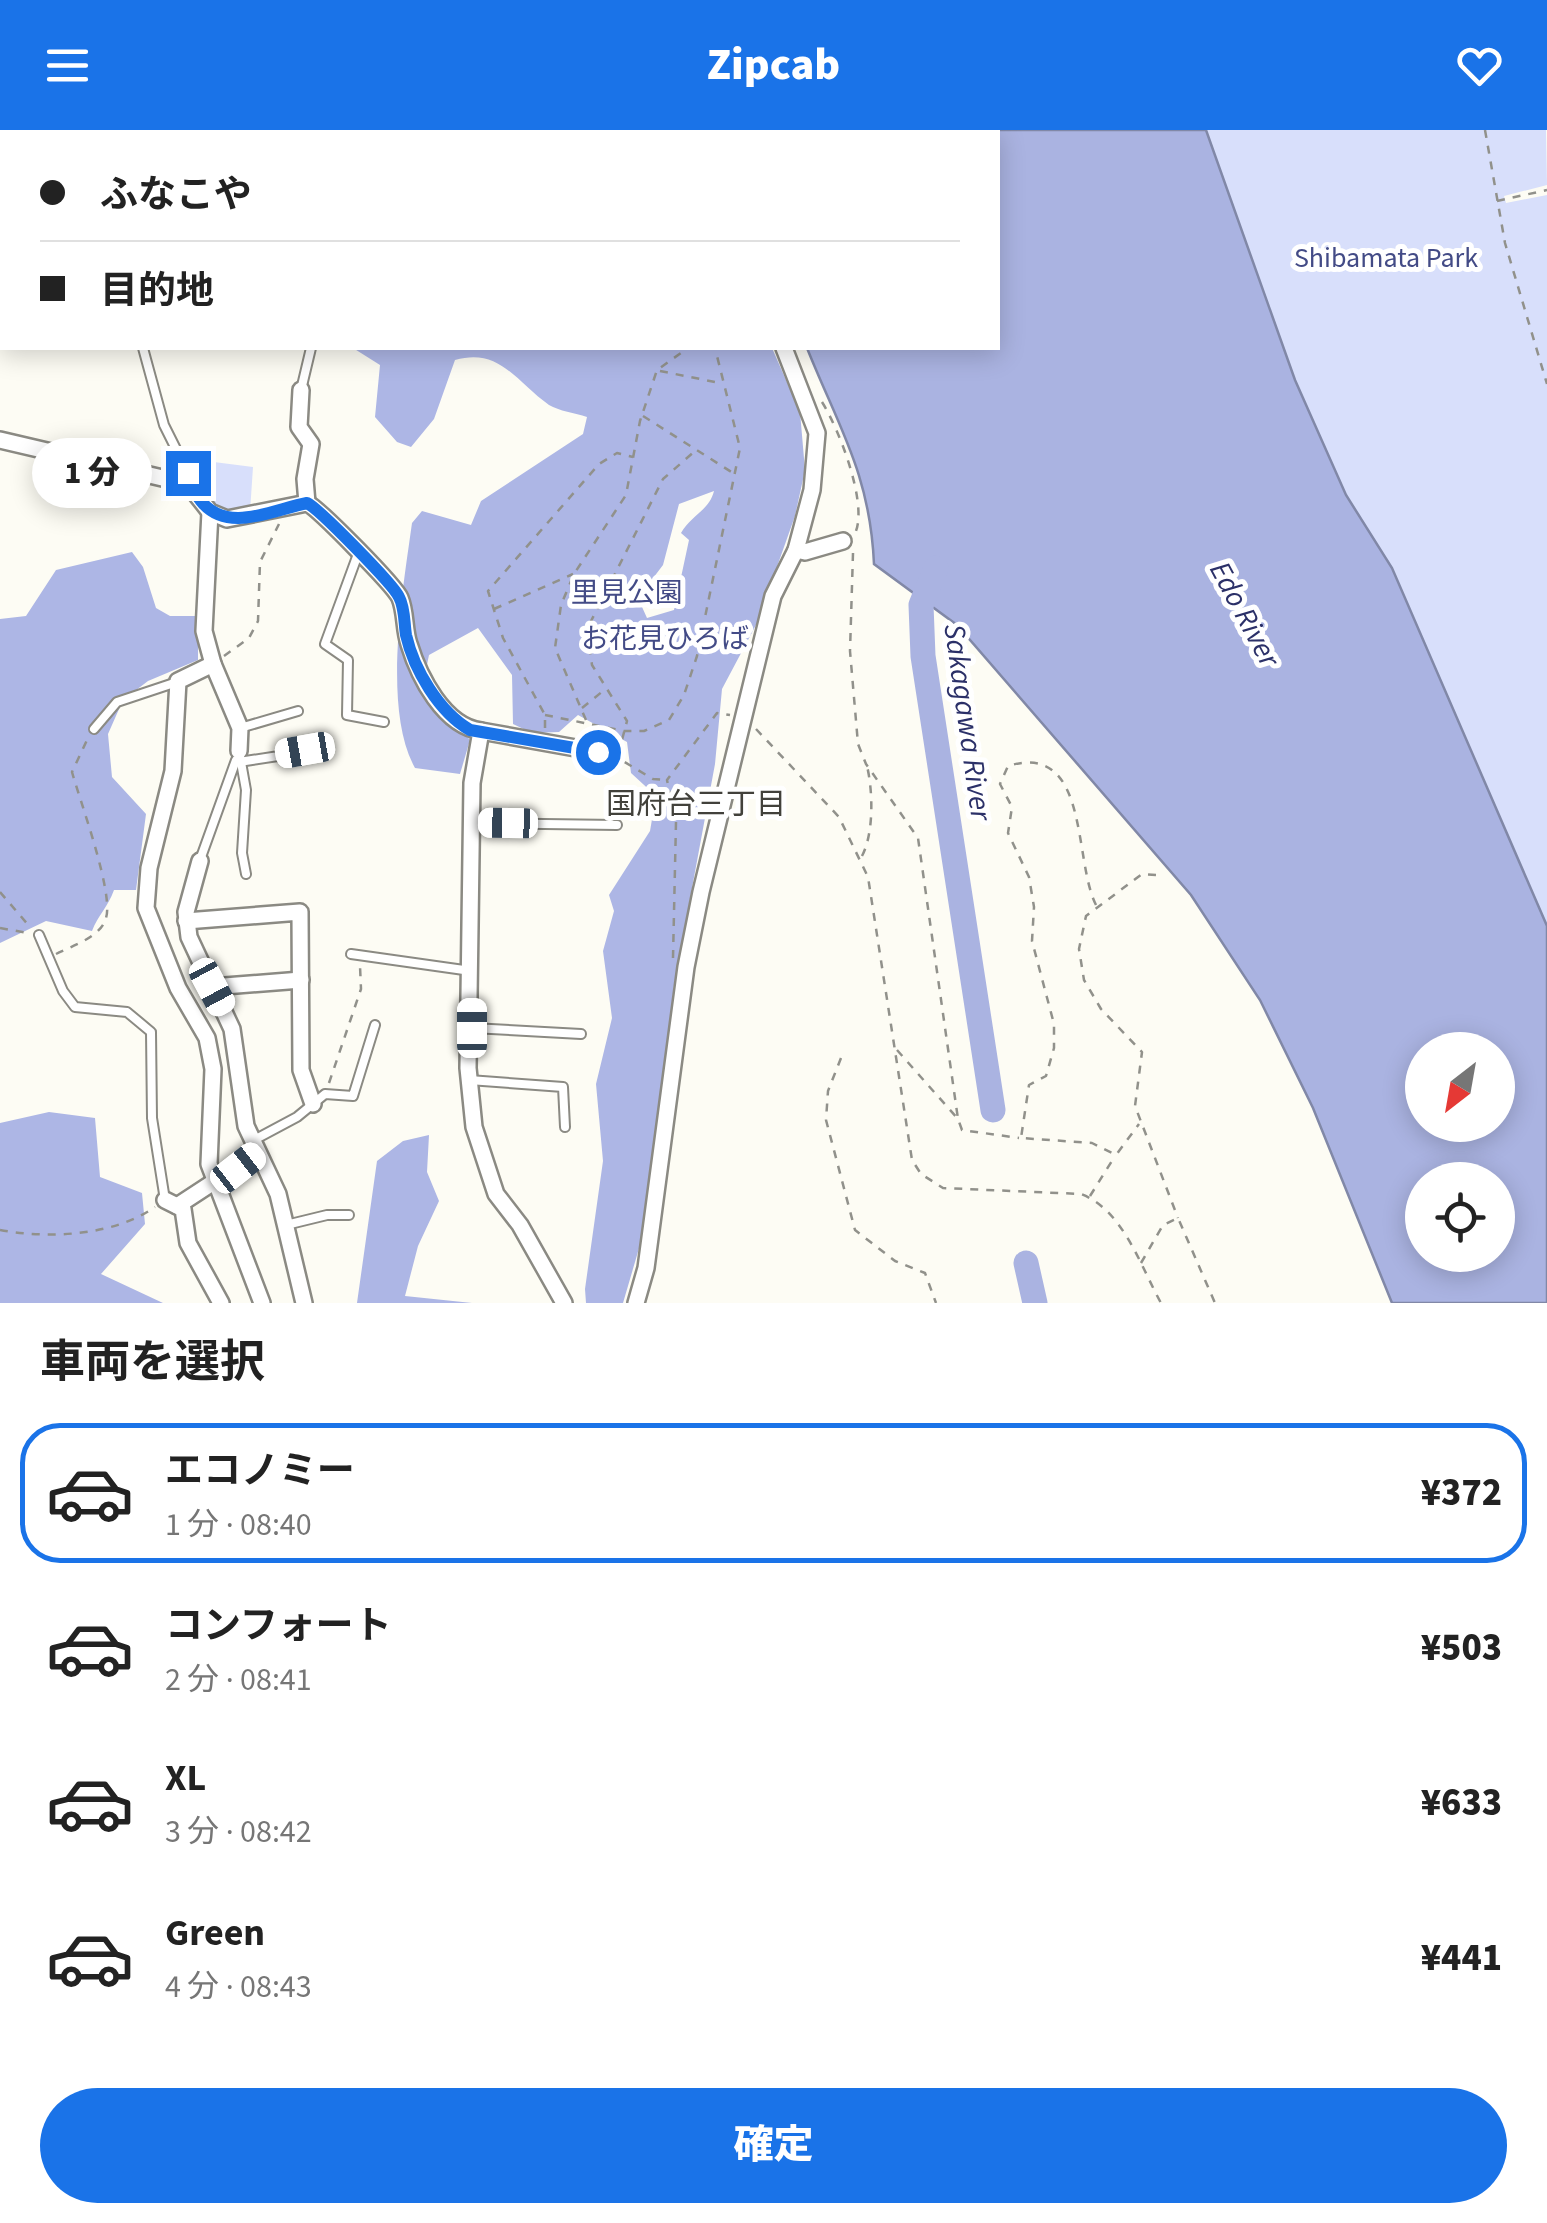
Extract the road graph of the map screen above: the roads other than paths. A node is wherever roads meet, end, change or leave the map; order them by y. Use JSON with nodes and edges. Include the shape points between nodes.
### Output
{"nodes":[{"id":1,"x":143,"y":350,"type":"edge"},
{"id":2,"x":311,"y":350,"type":"edge"},
{"id":3,"x":785,"y":350,"type":"edge"},
{"id":4,"x":301,"y":390,"type":"joint"},
{"id":5,"x":0,"y":440,"type":"edge"},
{"id":6,"x":188,"y":484,"type":"junction"},
{"id":7,"x":299,"y":505,"type":"junction"},
{"id":8,"x":210,"y":512,"type":"junction"},
{"id":9,"x":847,"y":540,"type":"road end"},
{"id":10,"x":796,"y":550,"type":"junction"},
{"id":11,"x":358,"y":554,"type":"junction"},
{"id":12,"x":214,"y":664,"type":"junction"},
{"id":13,"x":178,"y":682,"type":"junction"},
{"id":14,"x":298,"y":711,"type":"dead end"},
{"id":15,"x":384,"y":722,"type":"dead end"},
{"id":16,"x":240,"y":728,"type":"junction"},
{"id":17,"x":94,"y":729,"type":"road end"},
{"id":18,"x":481,"y":731,"type":"junction"},
{"id":19,"x":324,"y":749,"type":"dead end"},
{"id":20,"x":598,"y":752,"type":"dead end"},
{"id":21,"x":239,"y":756,"type":"junction"},
{"id":22,"x":472,"y":822,"type":"junction"},
{"id":23,"x":617,"y":824,"type":"dead end"},
{"id":24,"x":200,"y":861,"type":"joint"},
{"id":25,"x":246,"y":874,"type":"dead end"},
{"id":26,"x":186,"y":921,"type":"junction"},
{"id":27,"x":38,"y":935,"type":"road end"},
{"id":28,"x":355,"y":955,"type":"road end"},
{"id":29,"x":194,"y":957,"type":"junction"},
{"id":30,"x":169,"y":967,"type":"junction"},
{"id":31,"x":470,"y":971,"type":"junction"},
{"id":32,"x":301,"y":980,"type":"junction"},
{"id":33,"x":212,"y":987,"type":"junction"},
{"id":34,"x":375,"y":1025,"type":"dead end"},
{"id":35,"x":472,"y":1028,"type":"junction"},
{"id":36,"x":581,"y":1034,"type":"dead end"},
{"id":37,"x":469,"y":1080,"type":"junction"},
{"id":38,"x":319,"y":1099,"type":"junction"},
{"id":39,"x":566,"y":1127,"type":"dead end"},
{"id":40,"x":255,"y":1147,"type":"junction"},
{"id":41,"x":216,"y":1180,"type":"junction"},
{"id":42,"x":171,"y":1203,"type":"junction"},
{"id":43,"x":349,"y":1215,"type":"dead end"},
{"id":44,"x":286,"y":1226,"type":"junction"},
{"id":45,"x":221,"y":1303,"type":"edge"},
{"id":46,"x":262,"y":1303,"type":"edge"},
{"id":47,"x":304,"y":1303,"type":"edge"},
{"id":48,"x":564,"y":1303,"type":"edge"},
{"id":49,"x":636,"y":1303,"type":"edge"}],
"edges":[{"from":1,"to":6,"type":"lane"},
{"from":2,"to":4,"type":"lane"},
{"from":3,"to":10,"type":"street","via":[[817,433],[812,490]]},
{"from":4,"to":7,"type":"street","via":[[299,427],[312,444]]},
{"from":5,"to":6,"type":"street"},
{"from":6,"to":8,"type":"street"},
{"from":7,"to":8,"type":"street","via":[[236,520]]},
{"from":7,"to":11,"type":"street","via":[[324,513]]},
{"from":8,"to":12,"type":"street","via":[[204,631]]},
{"from":9,"to":10,"type":"street"},
{"from":10,"to":49,"type":"street","via":[[773,596],[701,892]]},
{"from":11,"to":15,"type":"lane","via":[[324,644],[348,660],[347,715]]},
{"from":11,"to":18,"type":"street","via":[[400,598],[410,648],[443,708]]},
{"from":12,"to":13,"type":"street"},
{"from":12,"to":16,"type":"street"},
{"from":13,"to":17,"type":"lane","via":[[118,702]]},
{"from":13,"to":30,"type":"street","via":[[173,772],[145,887],[152,929]]},
{"from":14,"to":16,"type":"lane"},
{"from":16,"to":21,"type":"street"},
{"from":18,"to":20,"type":"street"},
{"from":18,"to":22,"type":"street"},
{"from":19,"to":21,"type":"lane"},
{"from":21,"to":24,"type":"lane"},
{"from":21,"to":25,"type":"lane"},
{"from":22,"to":23,"type":"lane"},
{"from":22,"to":31,"type":"street"},
{"from":24,"to":26,"type":"street"},
{"from":26,"to":29,"type":"street"},
{"from":26,"to":32,"type":"street","via":[[300,912]]},
{"from":27,"to":42,"type":"lane","via":[[75,1007],[126,1012],[151,1032],[152,1118]]},
{"from":28,"to":31,"type":"lane"},
{"from":29,"to":30,"type":"street"},
{"from":29,"to":33,"type":"street"},
{"from":30,"to":41,"type":"street","via":[[212,1056],[208,1152]]},
{"from":31,"to":35,"type":"street"},
{"from":32,"to":33,"type":"street"},
{"from":32,"to":38,"type":"street","via":[[301,1070]]},
{"from":33,"to":40,"type":"street","via":[[236,1041],[243,1116]]},
{"from":34,"to":38,"type":"lane","via":[[353,1096]]},
{"from":35,"to":36,"type":"lane"},
{"from":35,"to":37,"type":"street"},
{"from":37,"to":39,"type":"lane","via":[[563,1087]]},
{"from":37,"to":48,"type":"street","via":[[474,1127],[496,1194]]},
{"from":38,"to":40,"type":"lane"},
{"from":40,"to":41,"type":"street"},
{"from":40,"to":44,"type":"street","via":[[271,1174]]},
{"from":41,"to":42,"type":"street"},
{"from":41,"to":46,"type":"street"},
{"from":42,"to":45,"type":"street","via":[[182,1209],[188,1243]]},
{"from":43,"to":44,"type":"lane"},
{"from":44,"to":47,"type":"street"}]}
